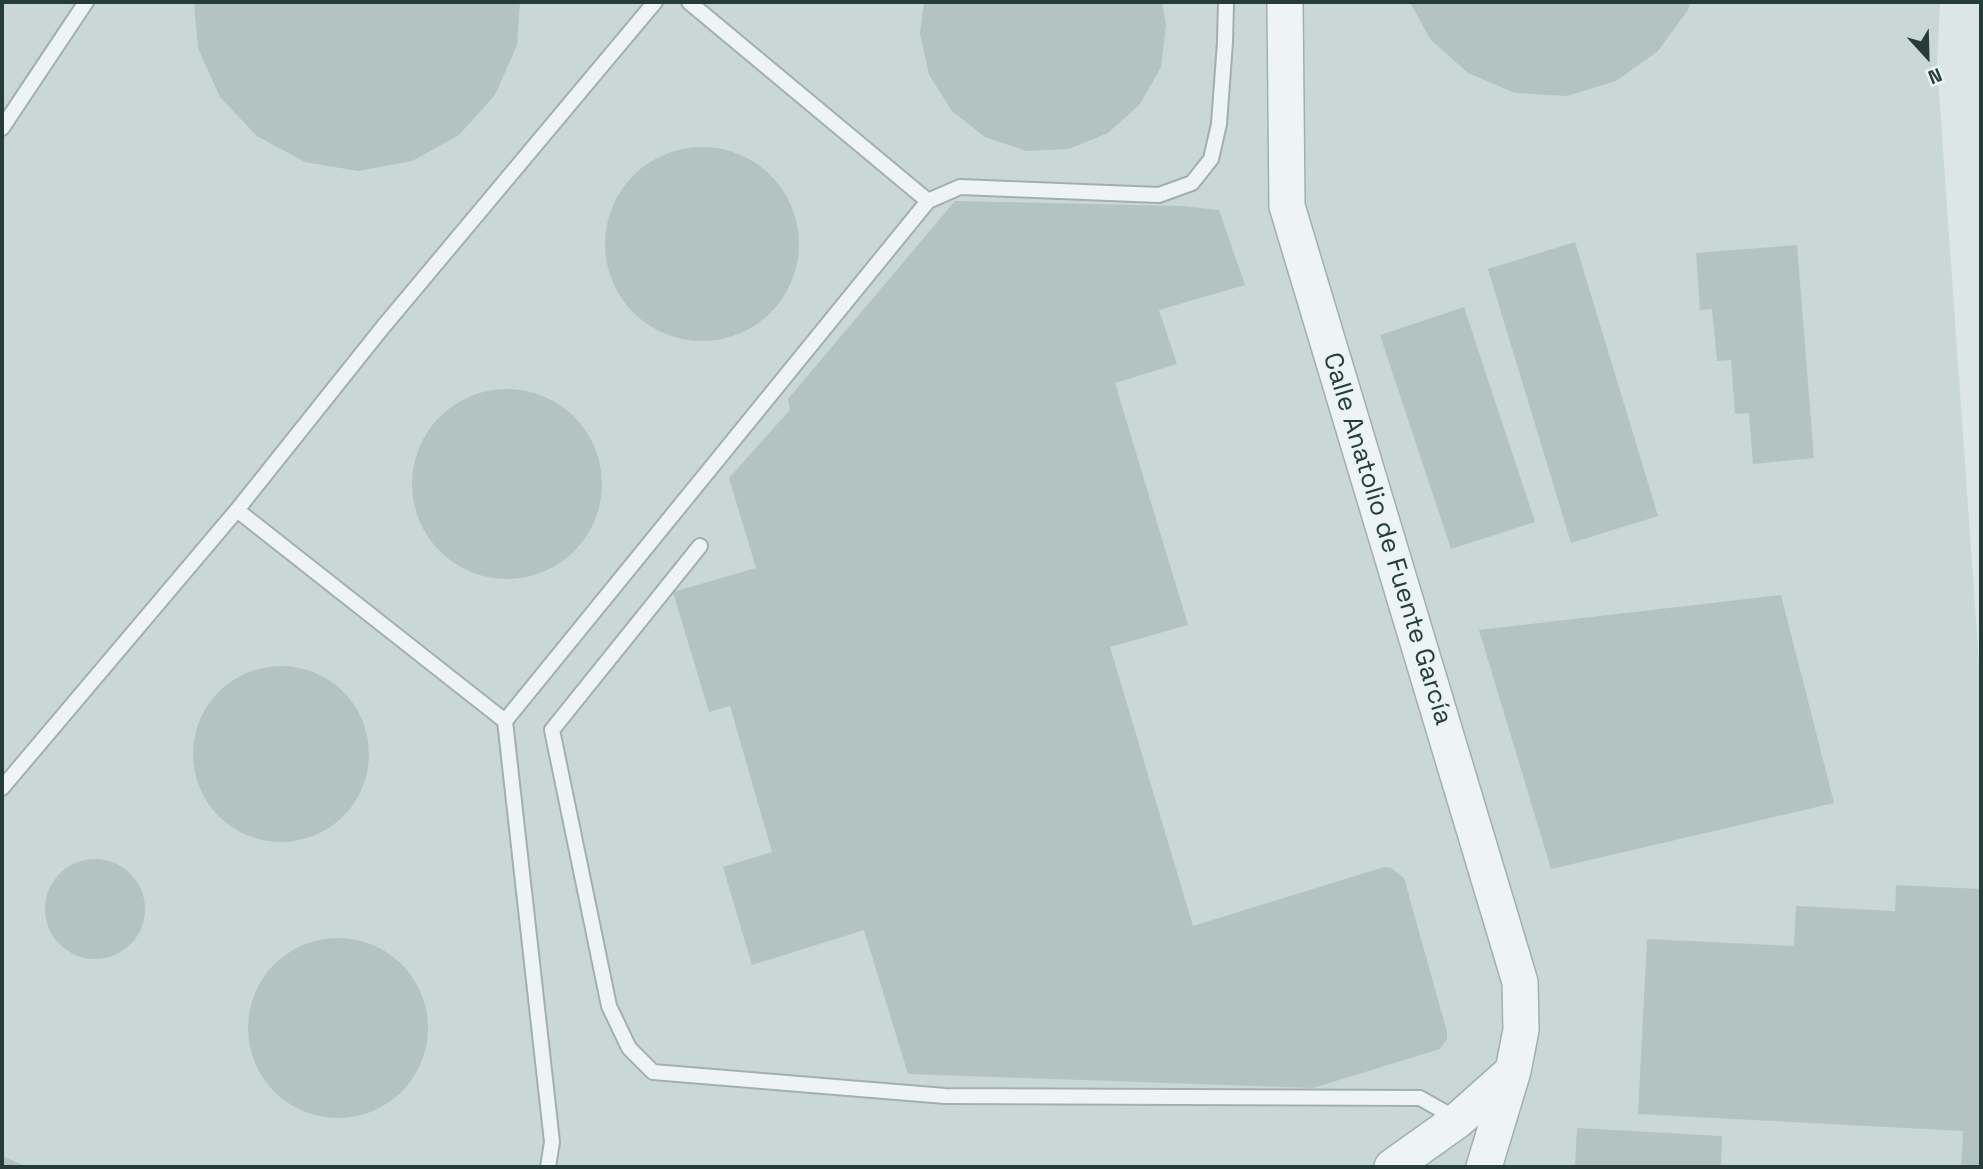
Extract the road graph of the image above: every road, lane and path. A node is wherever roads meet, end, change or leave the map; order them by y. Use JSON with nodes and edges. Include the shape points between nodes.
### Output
{"nodes":[{"id":1,"x":86,"y":2,"type":"edge"},
{"id":2,"x":655,"y":2,"type":"edge"},
{"id":3,"x":690,"y":2,"type":"edge"},
{"id":4,"x":1226,"y":2,"type":"edge"},
{"id":5,"x":1284,"y":2,"type":"edge"},
{"id":6,"x":2,"y":128,"type":"edge"},
{"id":7,"x":928,"y":201,"type":"junction"},
{"id":8,"x":237,"y":510,"type":"junction"},
{"id":9,"x":700,"y":546,"type":"dead end"},
{"id":10,"x":505,"y":721,"type":"junction"},
{"id":11,"x":2,"y":788,"type":"edge"},
{"id":12,"x":1513,"y":1071,"type":"junction"},
{"id":13,"x":1458,"y":1120,"type":"junction"},
{"id":14,"x":548,"y":1167,"type":"edge"},
{"id":15,"x":1392,"y":1167,"type":"edge"},
{"id":16,"x":1484,"y":1167,"type":"edge"}],
"edges":[{"from":1,"to":6,"type":"lane"},
{"from":2,"to":8,"type":"lane","via":[[383,327]]},
{"from":3,"to":7,"type":"lane"},
{"from":4,"to":7,"type":"lane","via":[[1219,124],[1211,159],[1192,183],[1159,195],[960,187]]},
{"from":5,"to":12,"type":"street","name":"Calle Anatolio de Fuente García","via":[[1287,206],[1520,982],[1521,1030]]},
{"from":7,"to":10,"type":"lane"},
{"from":8,"to":10,"type":"lane"},
{"from":8,"to":11,"type":"lane"},
{"from":9,"to":13,"type":"lane","via":[[552,730],[609,1006],[629,1048],[653,1072],[945,1096],[1420,1098]]},
{"from":10,"to":14,"type":"lane","via":[[552,1142]]},
{"from":12,"to":13,"type":"street"},
{"from":12,"to":16,"type":"street","name":"Calle Anatolio de Fuente García"},
{"from":13,"to":15,"type":"street"}]}
